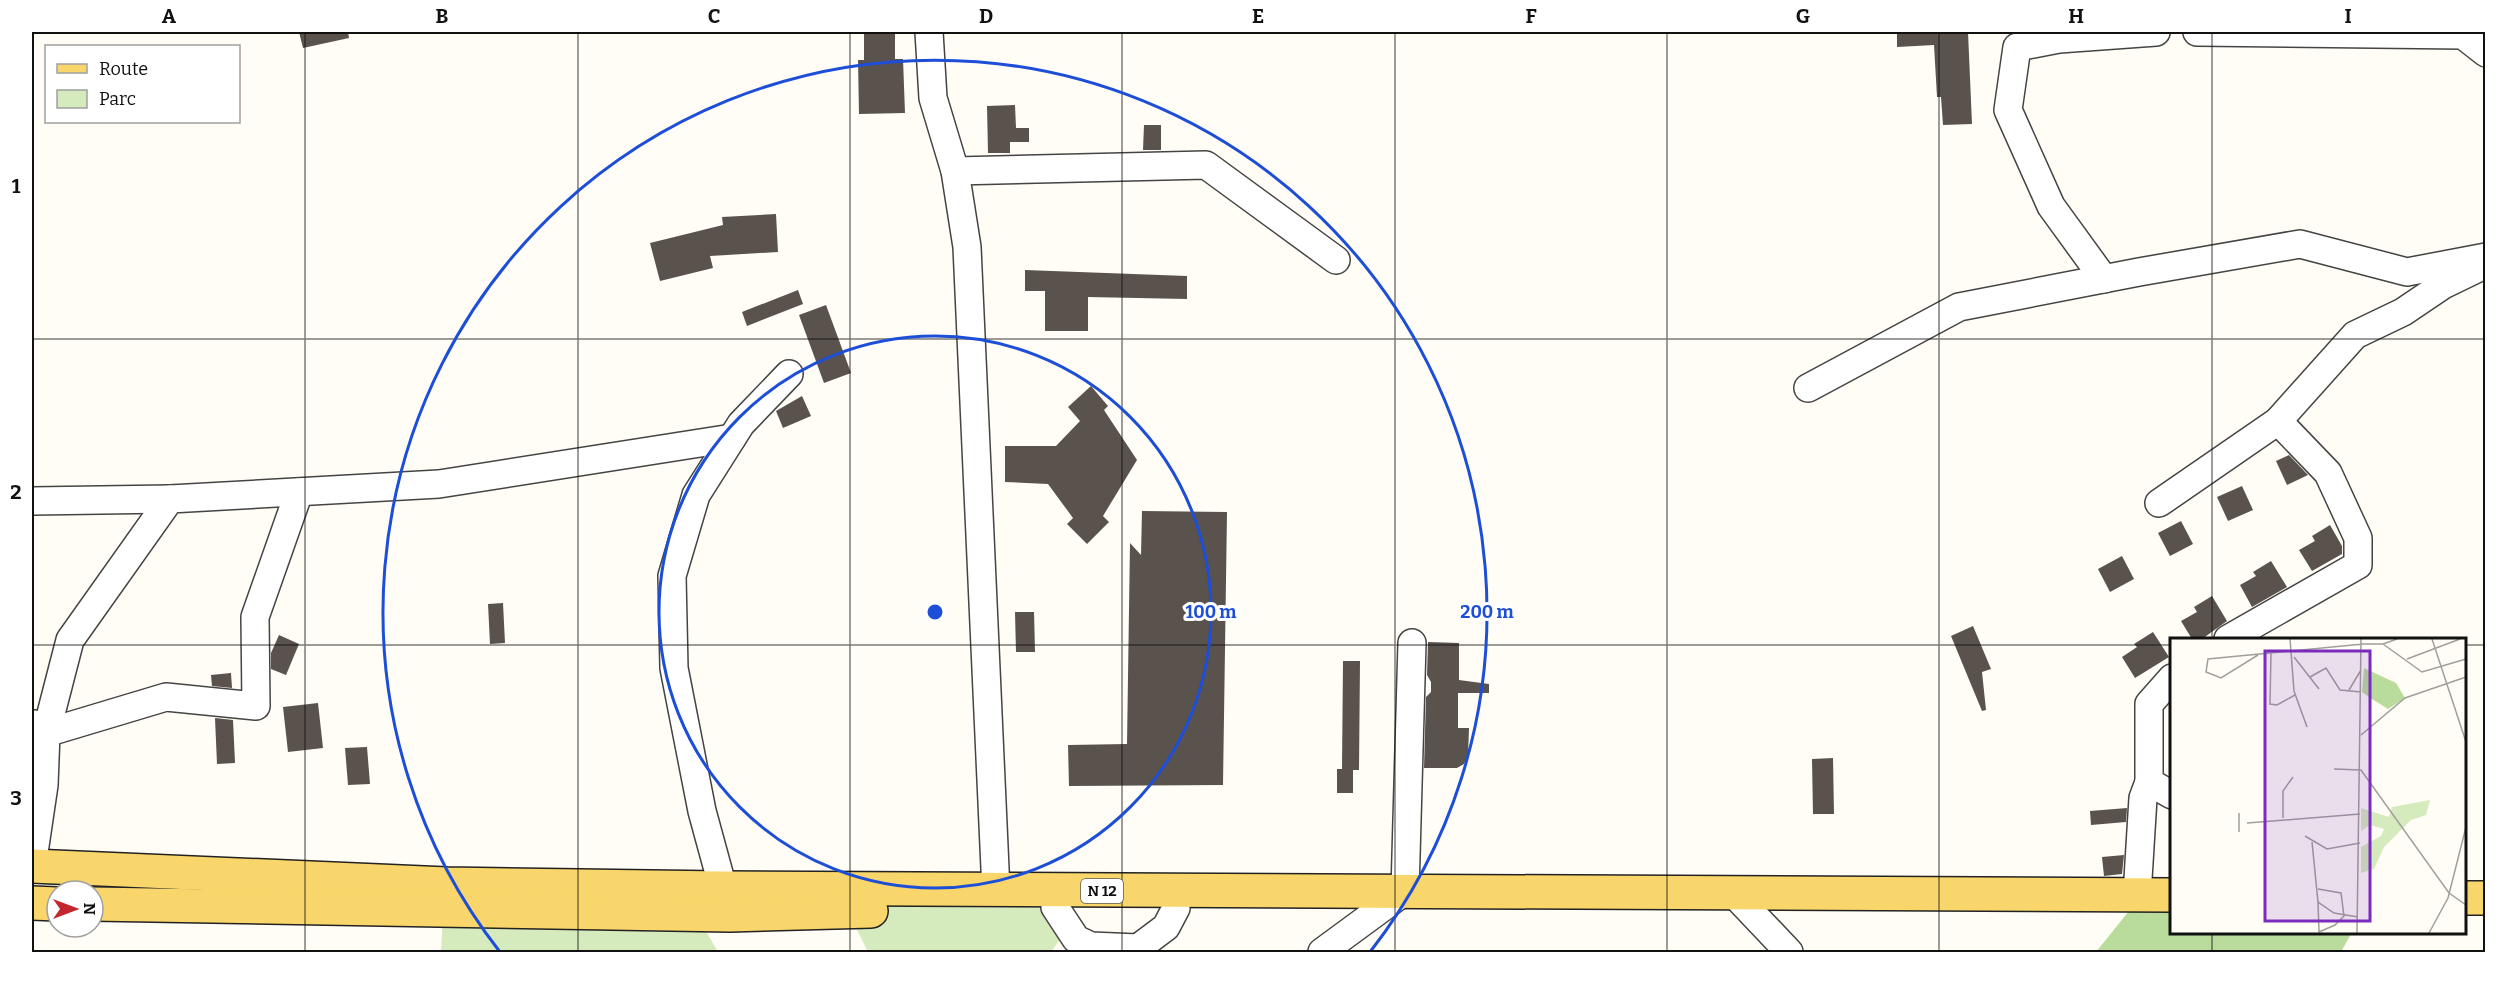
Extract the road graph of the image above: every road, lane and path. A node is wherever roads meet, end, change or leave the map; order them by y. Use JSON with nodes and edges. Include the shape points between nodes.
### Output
{"nodes":[{"id":1,"x":929,"y":32,"type":"edge"},
{"id":2,"x":2156,"y":32,"type":"edge"},
{"id":3,"x":2197,"y":32,"type":"edge"},
{"id":4,"x":2486,"y":53,"type":"edge"},
{"id":5,"x":955,"y":171,"type":"junction"},
{"id":6,"x":2486,"y":257,"type":"edge"},
{"id":7,"x":1336,"y":260,"type":"dead end"},
{"id":8,"x":2486,"y":265,"type":"edge"},
{"id":9,"x":2104,"y":279,"type":"junction"},
{"id":10,"x":789,"y":374,"type":"dead end"},
{"id":11,"x":1808,"y":388,"type":"dead end"},
{"id":12,"x":2278,"y":421,"type":"junction"},
{"id":13,"x":732,"y":438,"type":"junction"},
{"id":14,"x":299,"y":492,"type":"junction"},
{"id":15,"x":170,"y":499,"type":"junction"},
{"id":16,"x":32,"y":501,"type":"edge"},
{"id":17,"x":2158,"y":503,"type":"dead end"},
{"id":18,"x":2230,"y":638,"type":"edge"},
{"id":19,"x":1412,"y":643,"type":"dead end"},
{"id":20,"x":2170,"y":680,"type":"edge"},
{"id":21,"x":39,"y":727,"type":"edge"},
{"id":22,"x":2161,"y":788,"type":"edge"},
{"id":23,"x":32,"y":866,"type":"edge"},
{"id":24,"x":723,"y":888,"type":"junction"},
{"id":25,"x":996,"y":891,"type":"junction"},
{"id":26,"x":2138,"y":894,"type":"junction"},
{"id":27,"x":2170,"y":895,"type":"edge"},
{"id":28,"x":2466,"y":898,"type":"edge"},
{"id":29,"x":2486,"y":898,"type":"edge"},
{"id":30,"x":1394,"y":900,"type":"junction"},
{"id":31,"x":1741,"y":902,"type":"junction"},
{"id":32,"x":105,"y":904,"type":"edge"},
{"id":33,"x":1055,"y":907,"type":"junction"},
{"id":34,"x":2170,"y":916,"type":"edge"},
{"id":35,"x":1171,"y":918,"type":"junction"},
{"id":36,"x":2466,"y":918,"type":"edge"},
{"id":37,"x":2486,"y":918,"type":"edge"},
{"id":38,"x":1080,"y":946,"type":"edge"},
{"id":39,"x":1153,"y":952,"type":"edge"},
{"id":40,"x":1322,"y":952,"type":"edge"},
{"id":41,"x":1789,"y":952,"type":"edge"}],
"edges":[{"from":1,"to":5,"type":"street","via":[[933,98]]},
{"from":2,"to":9,"type":"street","via":[[2059,39],[2017,47],[2008,111],[2051,206]]},
{"from":3,"to":4,"type":"street","via":[[2463,35]]},
{"from":5,"to":7,"type":"street","via":[[1206,165]]},
{"from":5,"to":25,"type":"street","via":[[967,247]]},
{"from":6,"to":9,"type":"street","via":[[2407,272],[2300,244]]},
{"from":8,"to":12,"type":"street","via":[[2442,285],[2403,312],[2355,335]]},
{"from":9,"to":11,"type":"street","via":[[1959,307]]},
{"from":10,"to":13,"type":"street"},
{"from":12,"to":17,"type":"street"},
{"from":12,"to":18,"type":"street","via":[[2328,473],[2358,538],[2358,565]]},
{"from":13,"to":14,"type":"street","via":[[439,484]]},
{"from":13,"to":24,"type":"street","via":[[696,495],[672,576],[674,668],[702,811]]},
{"from":14,"to":15,"type":"street"},
{"from":14,"to":21,"type":"street","via":[[255,617],[256,706],[166,697]]},
{"from":15,"to":16,"type":"street"},
{"from":15,"to":21,"type":"street","via":[[70,640]]},
{"from":19,"to":30,"type":"street"},
{"from":20,"to":22,"type":"street","via":[[2149,704]]},
{"from":21,"to":23,"type":"street","via":[[44,785]]},
{"from":22,"to":26,"type":"street","via":[[2143,798]]},
{"from":23,"to":24,"type":"main road","number":"N 12","via":[[447,884]]},
{"from":24,"to":25,"type":"main road","number":"N 12"},
{"from":25,"to":30,"type":"main road","number":"N 12"},
{"from":26,"to":27,"type":"main road","number":"N 12"},
{"from":26,"to":31,"type":"main road","number":"N 12"},
{"from":28,"to":29,"type":"main road"},
{"from":30,"to":31,"type":"main road","number":"N 12"},
{"from":30,"to":35,"type":"main road","number":"N 12"},
{"from":30,"to":40,"type":"street"},
{"from":31,"to":34,"type":"main road","number":"N 12"},
{"from":31,"to":41,"type":"street"},
{"from":32,"to":33,"type":"main road","number":"N 12","via":[[730,915]]},
{"from":33,"to":35,"type":"main road","number":"N 12"},
{"from":33,"to":38,"type":"street"},
{"from":35,"to":38,"type":"street","via":[[1138,948]]},
{"from":35,"to":39,"type":"street"},
{"from":36,"to":37,"type":"main road"}]}
